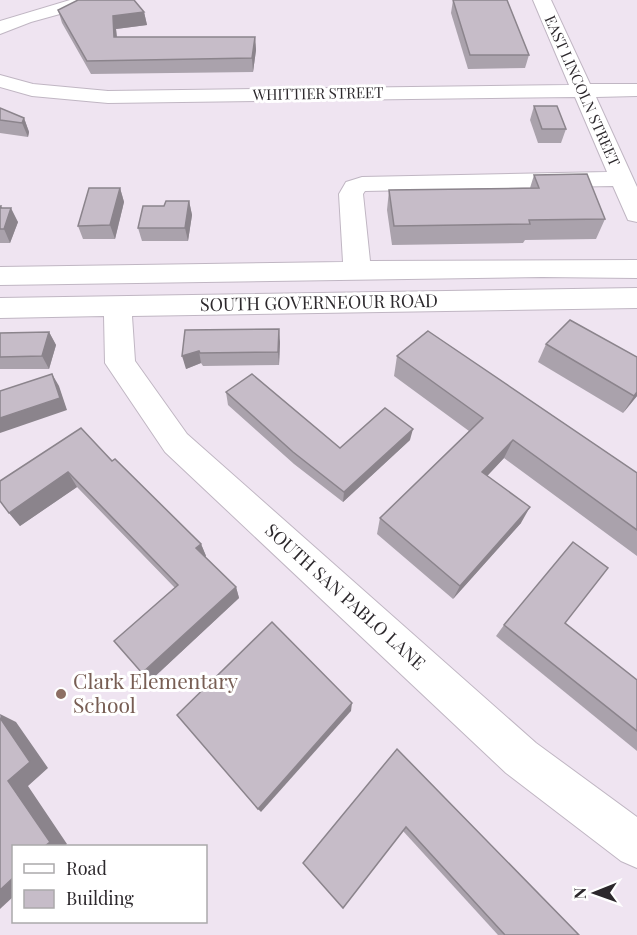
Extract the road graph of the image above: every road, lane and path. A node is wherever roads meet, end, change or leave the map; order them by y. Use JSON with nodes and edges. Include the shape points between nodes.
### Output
{"nodes":[{"id":1,"x":90,"y":0,"type":"edge"},
{"id":2,"x":542,"y":0,"type":"edge"},
{"id":3,"x":0,"y":28,"type":"edge"},
{"id":4,"x":0,"y":81,"type":"edge"},
{"id":5,"x":637,"y":90,"type":"edge"},
{"id":6,"x":582,"y":91,"type":"junction"},
{"id":7,"x":628,"y":184,"type":"edge"},
{"id":8,"x":637,"y":214,"type":"edge"},
{"id":9,"x":637,"y":269,"type":"edge"},
{"id":10,"x":357,"y":270,"type":"junction"},
{"id":11,"x":0,"y":276,"type":"edge"},
{"id":12,"x":637,"y":298,"type":"edge"},
{"id":13,"x":118,"y":306,"type":"junction"},
{"id":14,"x":0,"y":308,"type":"edge"},
{"id":15,"x":637,"y":845,"type":"edge"}],
"edges":[{"from":1,"to":3,"type":"street"},
{"from":2,"to":6,"type":"street","name":"EAST LINCOLN STREET"},
{"from":4,"to":6,"type":"street","name":"WHITTIER STREET","via":[[32,90],[108,96]]},
{"from":5,"to":6,"type":"street","name":"WHITTIER STREET"},
{"from":6,"to":7,"type":"street","name":"EAST LINCOLN STREET"},
{"from":7,"to":8,"type":"street","name":"EAST LINCOLN STREET"},
{"from":7,"to":10,"type":"street","via":[[362,184],[354,187],[351,194]]},
{"from":9,"to":10,"type":"street","name":"SOUTH GOVERNEOUR ROAD"},
{"from":10,"to":11,"type":"street","name":"SOUTH GOVERNEOUR ROAD"},
{"from":12,"to":13,"type":"street","name":"SOUTH GOVERNEOUR ROAD"},
{"from":13,"to":14,"type":"street","name":"SOUTH GOVERNEOUR ROAD"},
{"from":13,"to":15,"type":"street","name":"SOUTH SAN PABLO LANE","via":[[120,363],[176,443],[521,758]]}]}
